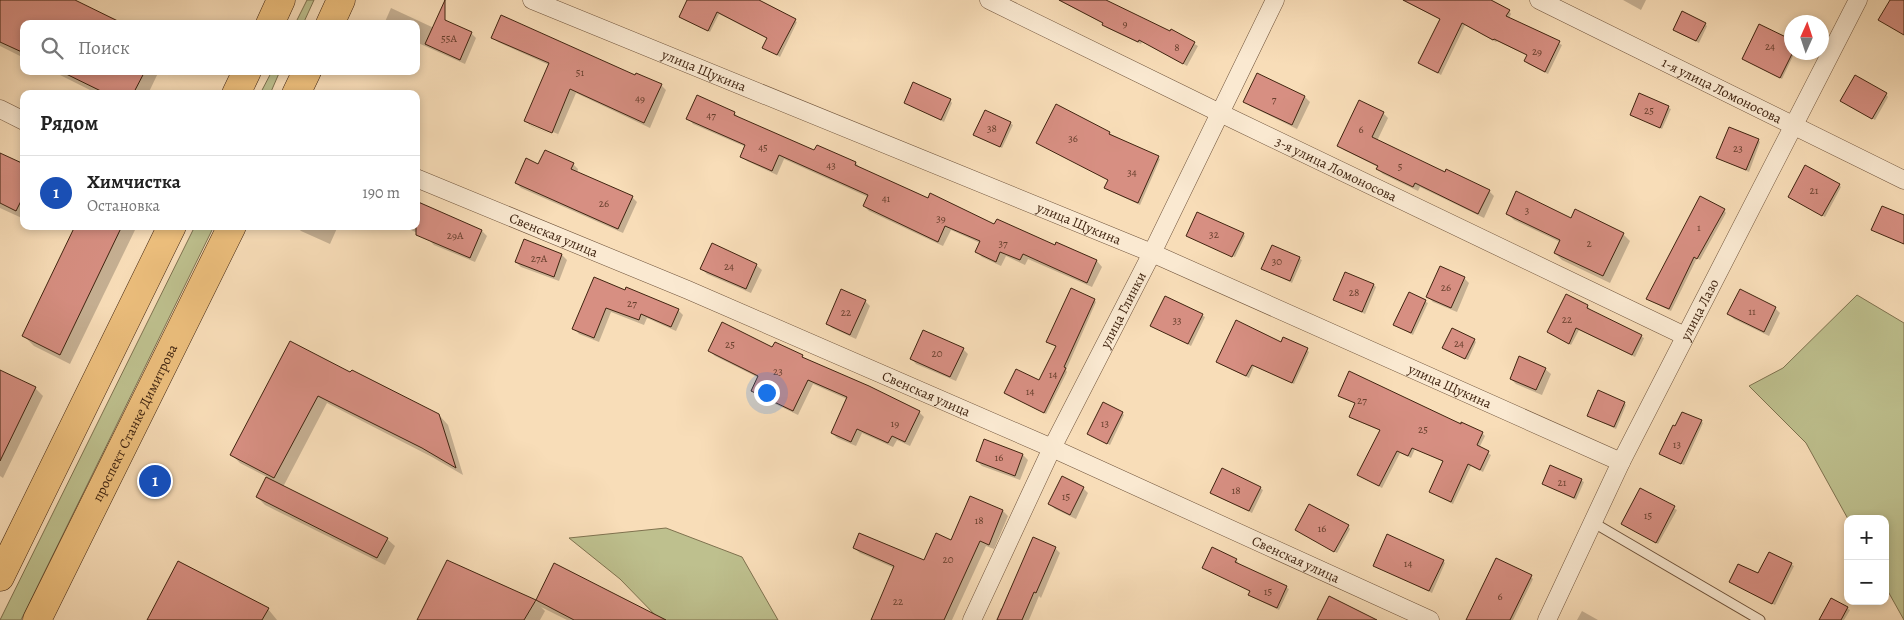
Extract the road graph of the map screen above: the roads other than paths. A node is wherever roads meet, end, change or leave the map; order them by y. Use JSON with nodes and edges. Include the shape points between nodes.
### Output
{"nodes":[{"id":1,"x":282,"y":0,"type":"edge"},
{"id":2,"x":342,"y":0,"type":"edge"},
{"id":3,"x":532,"y":0,"type":"edge"},
{"id":4,"x":989,"y":0,"type":"edge"},
{"id":5,"x":1275,"y":0,"type":"edge"},
{"id":6,"x":1539,"y":0,"type":"edge"},
{"id":7,"x":1858,"y":0,"type":"edge"},
{"id":8,"x":272,"y":20,"type":"edge"},
{"id":9,"x":332,"y":20,"type":"edge"},
{"id":10,"x":245,"y":75,"type":"edge"},
{"id":11,"x":305,"y":75,"type":"edge"},
{"id":12,"x":238,"y":90,"type":"edge"},
{"id":13,"x":298,"y":90,"type":"edge"},
{"id":14,"x":0,"y":109,"type":"edge"},
{"id":15,"x":1220,"y":113,"type":"junction"},
{"id":16,"x":20,"y":119,"type":"edge"},
{"id":17,"x":1794,"y":127,"type":"junction"},
{"id":18,"x":420,"y":180,"type":"edge"},
{"id":19,"x":1904,"y":180,"type":"edge"},
{"id":20,"x":170,"y":230,"type":"edge"},
{"id":21,"x":230,"y":230,"type":"edge"},
{"id":22,"x":1152,"y":254,"type":"junction"},
{"id":23,"x":1685,"y":336,"type":"junction"},
{"id":24,"x":1052,"y":448,"type":"junction"},
{"id":25,"x":1621,"y":462,"type":"junction"},
{"id":26,"x":1594,"y":523,"type":"junction"},
{"id":27,"x":0,"y":578,"type":"edge"},
{"id":28,"x":37,"y":620,"type":"edge"},
{"id":29,"x":972,"y":620,"type":"edge"},
{"id":30,"x":1430,"y":620,"type":"edge"},
{"id":31,"x":1547,"y":620,"type":"edge"},
{"id":32,"x":1760,"y":620,"type":"edge"}],
"edges":[{"from":1,"to":8,"type":"main road"},
{"from":2,"to":9,"type":"main road"},
{"from":3,"to":22,"type":"street","name":"улица Щукина"},
{"from":4,"to":15,"type":"street","name":"3-я улица Ломоносова"},
{"from":5,"to":15,"type":"street","name":"улица Глинки"},
{"from":6,"to":17,"type":"street","name":"1-я улица Ломоносова"},
{"from":7,"to":17,"type":"street","name":"улица Лазо"},
{"from":10,"to":12,"type":"main road"},
{"from":11,"to":13,"type":"main road"},
{"from":14,"to":16,"type":"street"},
{"from":15,"to":22,"type":"street","name":"улица Глинки"},
{"from":15,"to":23,"type":"street","name":"3-я улица Ломоносова"},
{"from":17,"to":19,"type":"street","name":"1-я улица Ломоносова"},
{"from":17,"to":23,"type":"street","name":"улица Лазо"},
{"from":18,"to":24,"type":"street","name":"Свенская улица","via":[[688,290]]},
{"from":20,"to":27,"type":"main road"},
{"from":21,"to":28,"type":"main road","name":"проспект Станке Димитрова"},
{"from":22,"to":24,"type":"street","name":"улица Глинки"},
{"from":22,"to":25,"type":"street","name":"улица Щукина"},
{"from":23,"to":25,"type":"street","name":"улица Лазо"},
{"from":24,"to":29,"type":"street","name":"улица Глинки"},
{"from":24,"to":30,"type":"street","name":"Свенская улица"},
{"from":25,"to":26,"type":"street","name":"улица Лазо"},
{"from":26,"to":31,"type":"street","name":"улица Лазо"},
{"from":26,"to":32,"type":"lane"}]}
